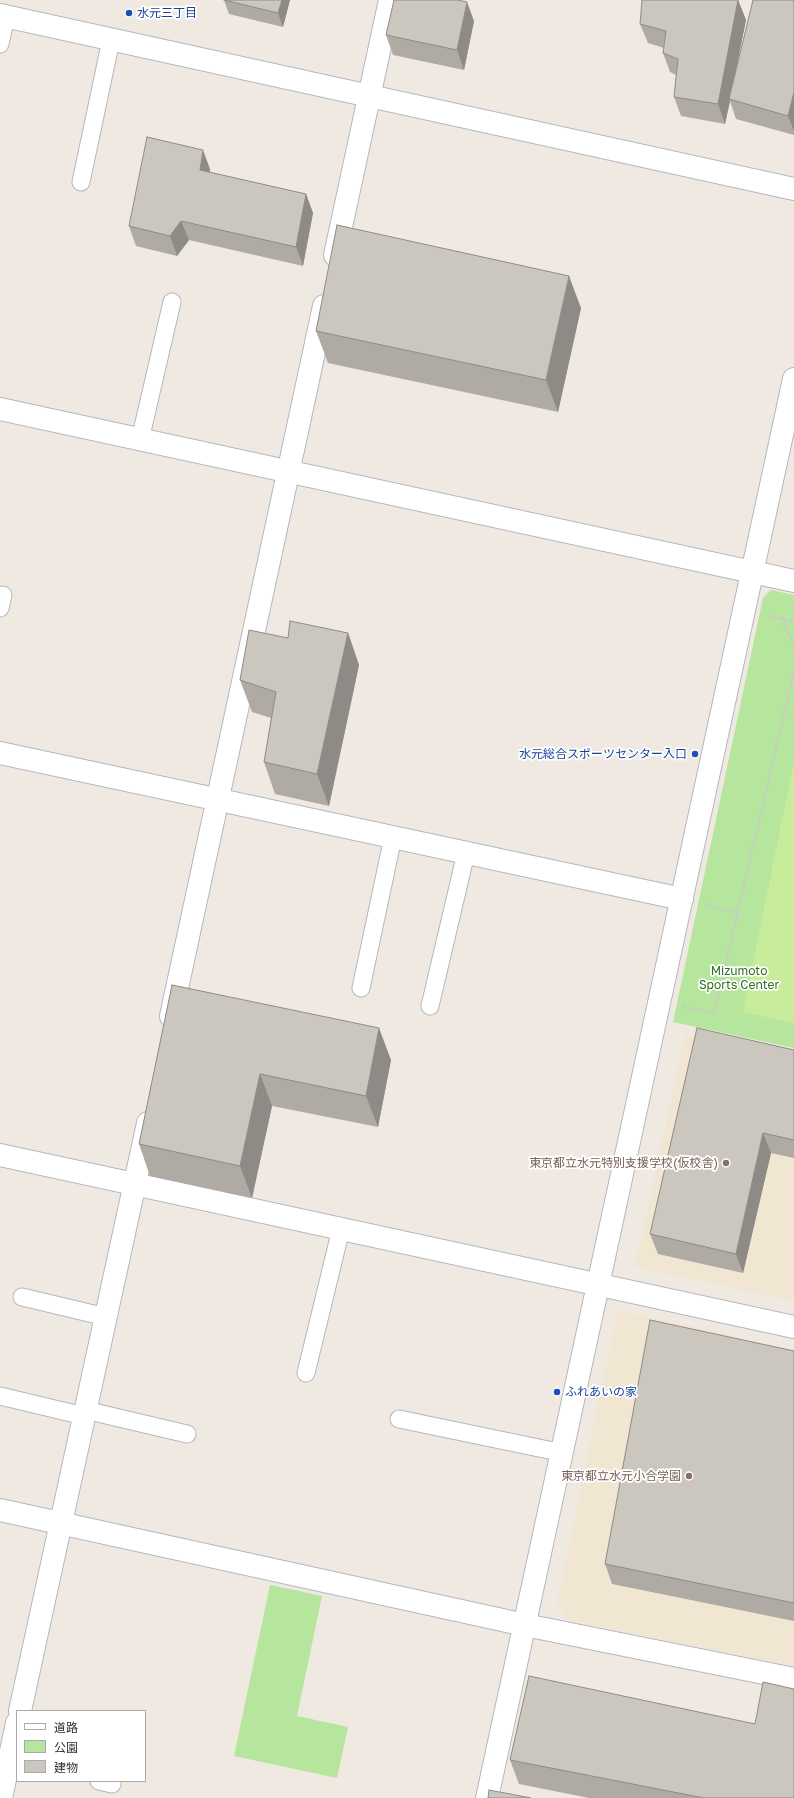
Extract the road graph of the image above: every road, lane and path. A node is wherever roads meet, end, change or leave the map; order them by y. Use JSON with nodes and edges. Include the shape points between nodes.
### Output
{"nodes":[{"id":1,"x":390,"y":0,"type":"edge"},
{"id":2,"x":3,"y":16,"type":"edge"},
{"id":3,"x":111,"y":40,"type":"junction"},
{"id":4,"x":0,"y":44,"type":"edge"},
{"id":5,"x":369,"y":96,"type":"junction"},
{"id":6,"x":81,"y":182,"type":"dead end"},
{"id":7,"x":794,"y":189,"type":"edge"},
{"id":8,"x":172,"y":302,"type":"dead end"},
{"id":9,"x":794,"y":379,"type":"edge"},
{"id":10,"x":0,"y":408,"type":"edge"},
{"id":11,"x":140,"y":440,"type":"junction"},
{"id":12,"x":289,"y":472,"type":"junction"},
{"id":13,"x":752,"y":572,"type":"junction"},
{"id":14,"x":794,"y":581,"type":"edge"},
{"id":15,"x":782,"y":618,"type":"dead end"},
{"id":16,"x":794,"y":646,"type":"edge"},
{"id":17,"x":794,"y":672,"type":"edge"},
{"id":18,"x":0,"y":753,"type":"edge"},
{"id":19,"x":218,"y":800,"type":"junction"},
{"id":20,"x":393,"y":837,"type":"junction"},
{"id":21,"x":466,"y":853,"type":"junction"},
{"id":22,"x":682,"y":899,"type":"junction"},
{"id":23,"x":738,"y":912,"type":"junction"},
{"id":24,"x":361,"y":988,"type":"dead end"},
{"id":25,"x":660,"y":1002,"type":"junction"},
{"id":26,"x":430,"y":1006,"type":"dead end"},
{"id":27,"x":166,"y":1039,"type":"edge"},
{"id":28,"x":153,"y":1101,"type":"edge"},
{"id":29,"x":0,"y":1155,"type":"edge"},
{"id":30,"x":134,"y":1185,"type":"junction"},
{"id":31,"x":341,"y":1229,"type":"junction"},
{"id":32,"x":600,"y":1284,"type":"junction"},
{"id":33,"x":22,"y":1298,"type":"dead end"},
{"id":34,"x":106,"y":1317,"type":"junction"},
{"id":35,"x":794,"y":1326,"type":"edge"},
{"id":36,"x":306,"y":1373,"type":"dead end"},
{"id":37,"x":0,"y":1396,"type":"edge"},
{"id":38,"x":85,"y":1413,"type":"junction"},
{"id":39,"x":399,"y":1419,"type":"dead end"},
{"id":40,"x":187,"y":1434,"type":"dead end"},
{"id":41,"x":563,"y":1454,"type":"junction"},
{"id":42,"x":0,"y":1510,"type":"edge"},
{"id":43,"x":60,"y":1523,"type":"junction"},
{"id":44,"x":525,"y":1625,"type":"junction"},
{"id":45,"x":794,"y":1679,"type":"edge"},
{"id":46,"x":20,"y":1710,"type":"edge"},
{"id":47,"x":16,"y":1733,"type":"edge"},
{"id":48,"x":13,"y":1763,"type":"edge"},
{"id":49,"x":1,"y":1798,"type":"edge"},
{"id":50,"x":487,"y":1798,"type":"edge"}],
"edges":[{"from":1,"to":5,"type":"street"},
{"from":2,"to":3,"type":"street"},
{"from":2,"to":4,"type":"lane"},
{"from":3,"to":5,"type":"street"},
{"from":3,"to":6,"type":"lane"},
{"from":5,"to":7,"type":"street"},
{"from":5,"to":12,"type":"street"},
{"from":8,"to":11,"type":"lane"},
{"from":9,"to":13,"type":"street"},
{"from":10,"to":11,"type":"street"},
{"from":11,"to":12,"type":"street"},
{"from":12,"to":13,"type":"street"},
{"from":12,"to":19,"type":"street"},
{"from":13,"to":14,"type":"street"},
{"from":13,"to":22,"type":"street"},
{"from":15,"to":16,"type":"path"},
{"from":17,"to":23,"type":"path"},
{"from":18,"to":19,"type":"street"},
{"from":19,"to":20,"type":"street"},
{"from":19,"to":27,"type":"street"},
{"from":20,"to":21,"type":"street"},
{"from":20,"to":24,"type":"lane"},
{"from":21,"to":22,"type":"street"},
{"from":21,"to":26,"type":"lane"},
{"from":22,"to":23,"type":"path"},
{"from":22,"to":25,"type":"street"},
{"from":23,"to":25,"type":"path","via":[[714,1013]]},
{"from":25,"to":32,"type":"street"},
{"from":28,"to":30,"type":"street"},
{"from":29,"to":30,"type":"street"},
{"from":30,"to":31,"type":"street"},
{"from":30,"to":34,"type":"street"},
{"from":31,"to":32,"type":"street"},
{"from":31,"to":36,"type":"lane"},
{"from":32,"to":35,"type":"street"},
{"from":32,"to":41,"type":"street"},
{"from":33,"to":34,"type":"lane"},
{"from":34,"to":38,"type":"street"},
{"from":37,"to":38,"type":"lane"},
{"from":38,"to":40,"type":"lane"},
{"from":38,"to":43,"type":"street"},
{"from":39,"to":41,"type":"lane"},
{"from":41,"to":44,"type":"street"},
{"from":42,"to":43,"type":"street"},
{"from":43,"to":44,"type":"street"},
{"from":43,"to":46,"type":"street"},
{"from":44,"to":45,"type":"street"},
{"from":44,"to":50,"type":"street"},
{"from":47,"to":48,"type":"street"},
{"from":48,"to":49,"type":"street"}]}
